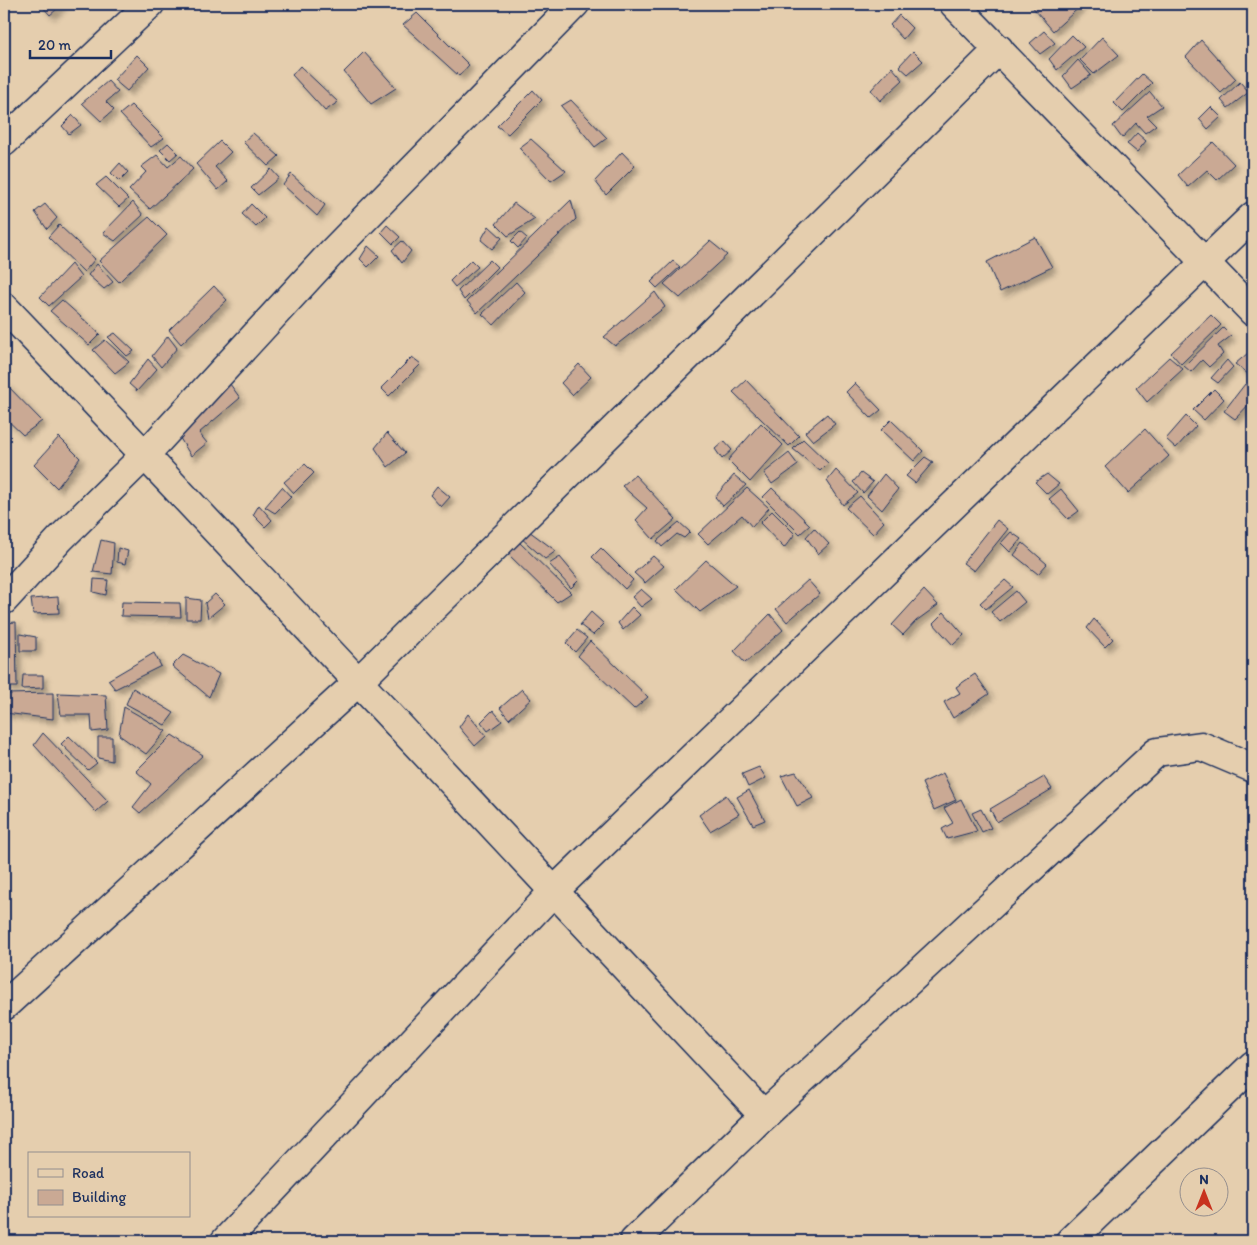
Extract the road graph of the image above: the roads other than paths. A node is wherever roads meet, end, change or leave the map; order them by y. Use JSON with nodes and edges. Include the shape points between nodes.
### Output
{"nodes":[{"id":1,"x":150,"y":4,"type":"edge"},
{"id":2,"x":575,"y":4,"type":"edge"},
{"id":3,"x":954,"y":4,"type":"edge"},
{"id":4,"x":999,"y":49,"type":"junction"},
{"id":5,"x":4,"y":142,"type":"edge"},
{"id":6,"x":1253,"y":216,"type":"edge"},
{"id":7,"x":1206,"y":262,"type":"junction"},
{"id":8,"x":4,"y":307,"type":"edge"},
{"id":9,"x":1253,"y":312,"type":"edge"},
{"id":10,"x":145,"y":455,"type":"junction"},
{"id":11,"x":4,"y":600,"type":"edge"},
{"id":12,"x":358,"y":682,"type":"junction"},
{"id":13,"x":1253,"y":768,"type":"edge"},
{"id":14,"x":553,"y":892,"type":"junction"},
{"id":15,"x":4,"y":1006,"type":"edge"},
{"id":16,"x":1253,"y":1065,"type":"edge"},
{"id":17,"x":764,"y":1115,"type":"junction"},
{"id":18,"x":225,"y":1241,"type":"edge"},
{"id":19,"x":634,"y":1241,"type":"edge"},
{"id":20,"x":1070,"y":1241,"type":"edge"}],
"edges":[{"from":1,"to":5,"type":"street"},
{"from":2,"to":10,"type":"street","via":[[333,251]]},
{"from":3,"to":4,"type":"street"},
{"from":4,"to":7,"type":"street"},
{"from":4,"to":12,"type":"street"},
{"from":6,"to":7,"type":"street"},
{"from":7,"to":9,"type":"street"},
{"from":7,"to":14,"type":"street"},
{"from":8,"to":10,"type":"street"},
{"from":10,"to":11,"type":"street"},
{"from":10,"to":12,"type":"street"},
{"from":12,"to":14,"type":"street"},
{"from":12,"to":15,"type":"street"},
{"from":13,"to":17,"type":"street","via":[[1201,746],[1158,752]]},
{"from":14,"to":17,"type":"street"},
{"from":14,"to":18,"type":"street"},
{"from":16,"to":20,"type":"street"},
{"from":17,"to":19,"type":"street"}]}
